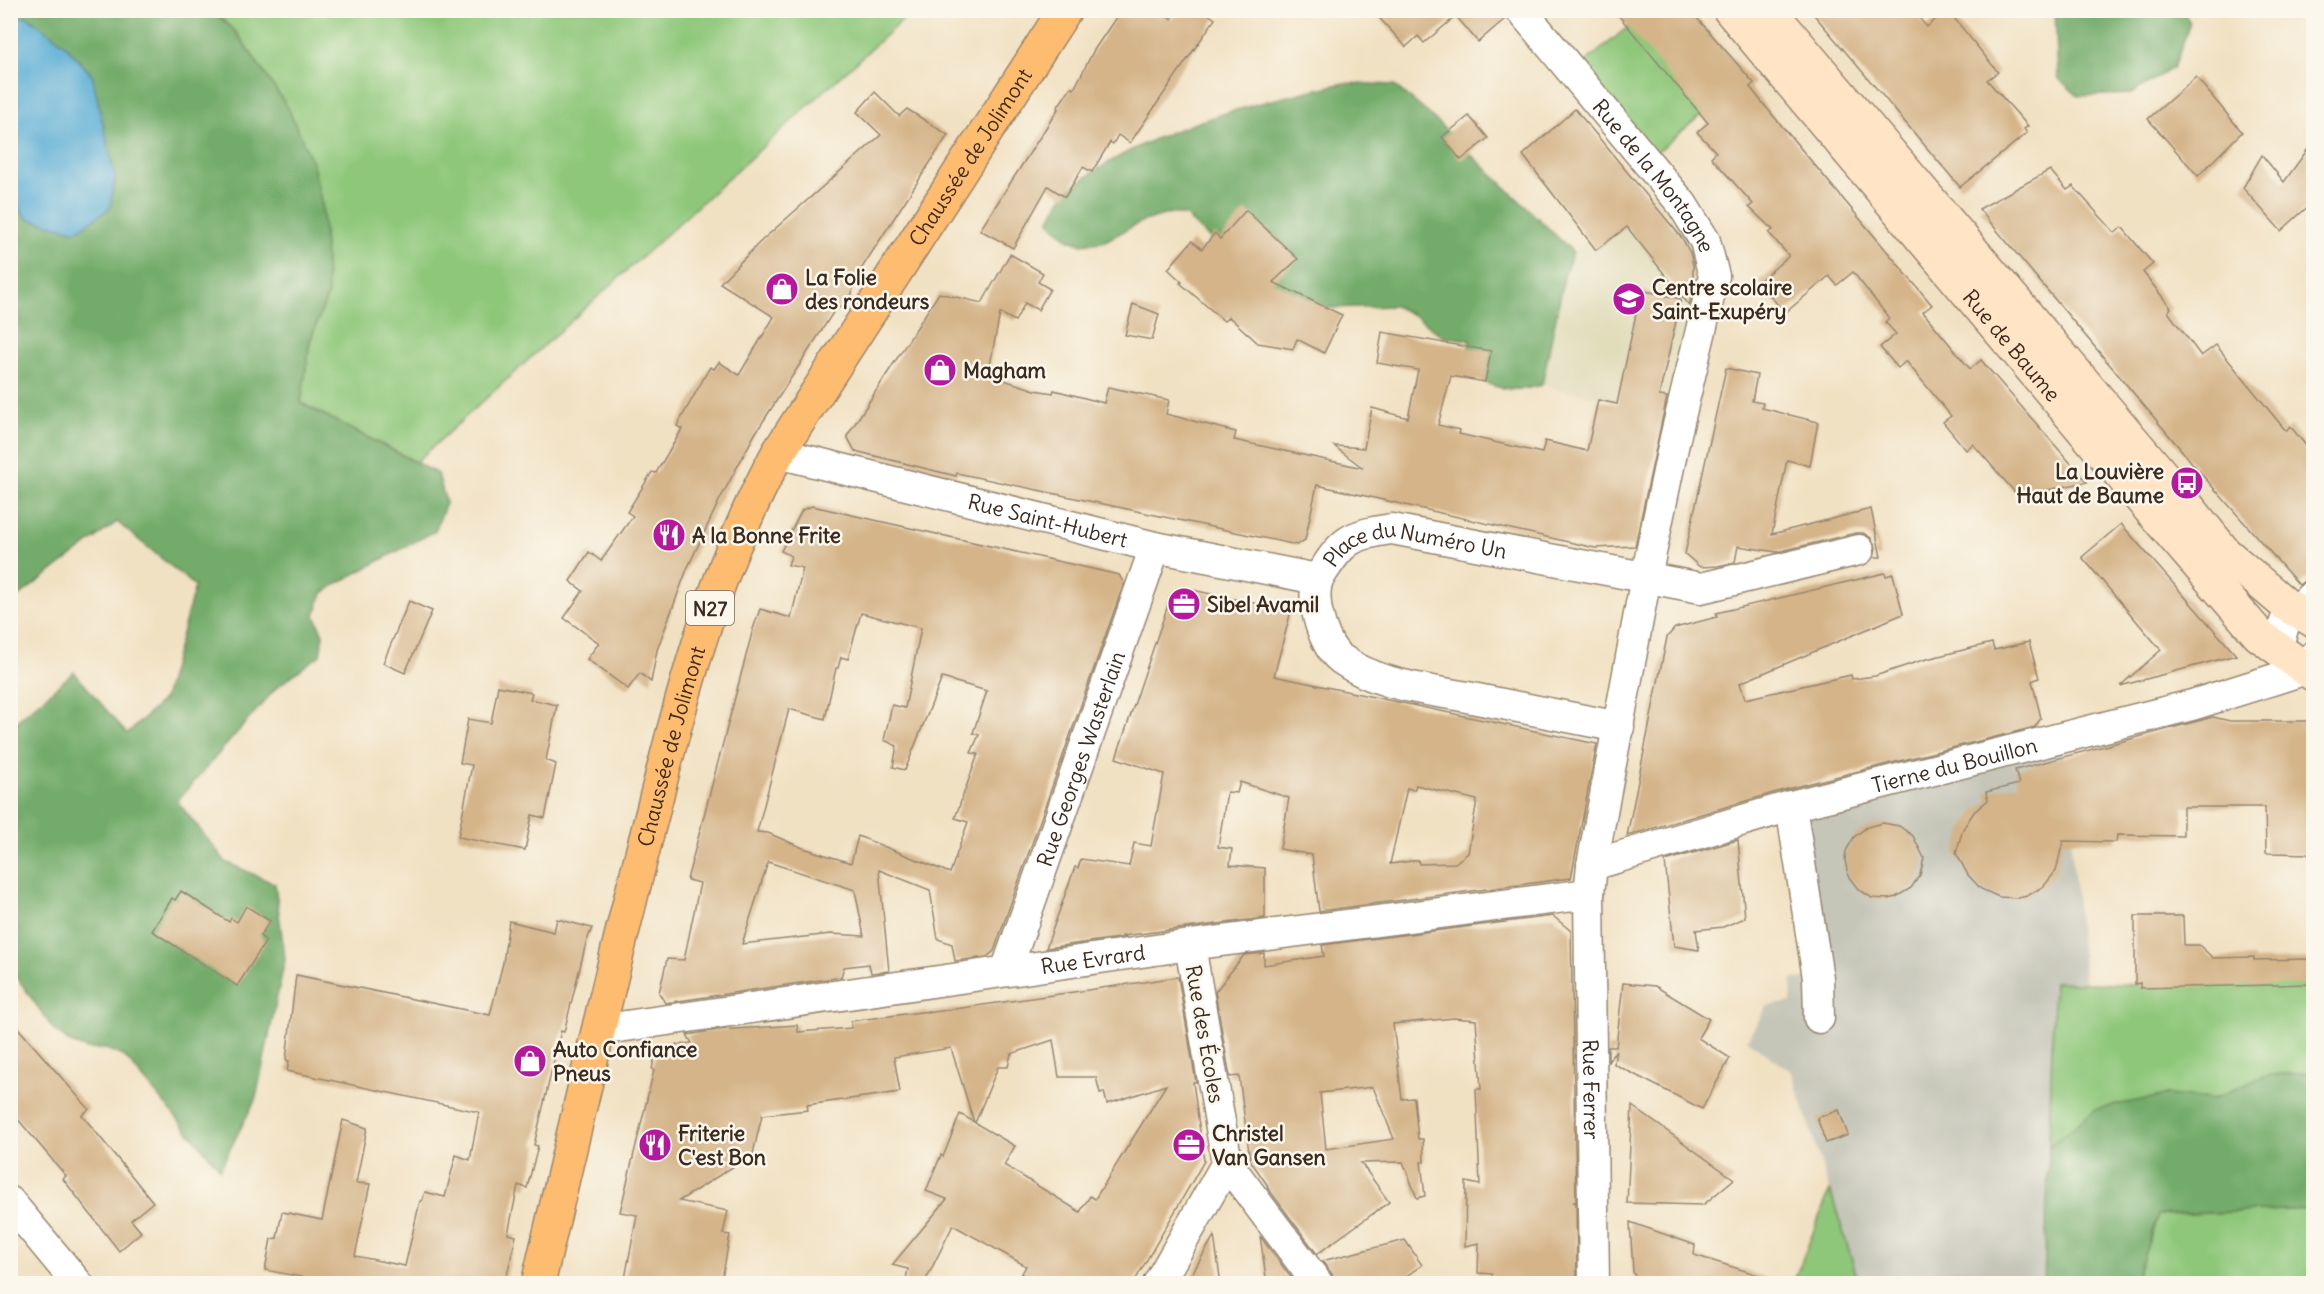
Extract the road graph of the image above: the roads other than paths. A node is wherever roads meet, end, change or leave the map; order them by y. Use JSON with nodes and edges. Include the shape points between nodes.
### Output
{"nodes":[{"id":1,"x":1065,"y":10,"type":"edge"},
{"id":2,"x":1521,"y":10,"type":"edge"},
{"id":3,"x":1730,"y":10,"type":"edge"},
{"id":4,"x":1769,"y":10,"type":"edge"},
{"id":5,"x":778,"y":453,"type":"junction"},
{"id":6,"x":1155,"y":547,"type":"junction"},
{"id":7,"x":1859,"y":550,"type":"dead end"},
{"id":8,"x":1646,"y":577,"type":"junction"},
{"id":9,"x":1317,"y":579,"type":"junction"},
{"id":10,"x":2308,"y":609,"type":"edge"},
{"id":11,"x":2277,"y":648,"type":"junction"},
{"id":12,"x":2311,"y":668,"type":"edge"},
{"id":13,"x":1619,"y":727,"type":"junction"},
{"id":14,"x":1791,"y":806,"type":"junction"},
{"id":15,"x":1590,"y":880,"type":"junction"},
{"id":16,"x":1190,"y":945,"type":"junction"},
{"id":17,"x":1006,"y":971,"type":"junction"},
{"id":18,"x":1819,"y":1018,"type":"dead end"},
{"id":19,"x":598,"y":1030,"type":"junction"},
{"id":20,"x":1227,"y":1162,"type":"junction"},
{"id":21,"x":10,"y":1202,"type":"edge"},
{"id":22,"x":78,"y":1284,"type":"edge"},
{"id":23,"x":538,"y":1284,"type":"edge"},
{"id":24,"x":1158,"y":1284,"type":"edge"},
{"id":25,"x":1318,"y":1284,"type":"edge"},
{"id":26,"x":1594,"y":1284,"type":"edge"}],
"edges":[{"from":1,"to":5,"type":"main road","name":"Chaussée de Jolimont","number":"N27"},
{"from":2,"to":8,"type":"street","name":"Rue de la Montagne","via":[[1682,204],[1695,221],[1710,257],[1714,276],[1710,301],[1675,438]]},
{"from":3,"to":11,"type":"main road","name":"Rue de Baume","via":[[2148,507],[2259,635]]},
{"from":4,"to":10,"type":"main road","name":"Rue de Baume","via":[[2224,554],[2284,604]]},
{"from":5,"to":6,"type":"street","name":"Rue Saint-Hubert"},
{"from":5,"to":19,"type":"main road","name":"Chaussée de Jolimont","number":"N27","via":[[743,520],[696,649]]},
{"from":6,"to":9,"type":"street","name":"Rue Saint-Hubert"},
{"from":6,"to":17,"type":"street","name":"Rue Georges Wasterlain"},
{"from":7,"to":8,"type":"street","name":"Place du Numéro Un","via":[[1701,588]]},
{"from":8,"to":9,"type":"street","name":"Place du Numéro Un","via":[[1392,529],[1346,542]]},
{"from":8,"to":13,"type":"street"},
{"from":9,"to":13,"type":"street","name":"Place du Numéro Un","via":[[1315,602],[1327,640],[1339,658],[1378,680]]},
{"from":10,"to":11,"type":"street","via":[[2285,621]]},
{"from":11,"to":12,"type":"main road","name":"Rue de Baume"},
{"from":12,"to":14,"type":"street","name":"Tierne du Bouillon","via":[[2192,705]]},
{"from":13,"to":15,"type":"street"},
{"from":14,"to":15,"type":"street","name":"Tierne du Bouillon"},
{"from":14,"to":18,"type":"street","via":[[1818,978]]},
{"from":15,"to":16,"type":"street","name":"Rue Evrard"},
{"from":15,"to":26,"type":"street","name":"Rue Ferrer"},
{"from":16,"to":17,"type":"street","name":"Rue Evrard"},
{"from":16,"to":20,"type":"street","name":"Rue des Écoles"},
{"from":17,"to":19,"type":"street","name":"Rue Evrard"},
{"from":19,"to":23,"type":"main road","name":"Chaussée de Jolimont","number":"N27"},
{"from":20,"to":24,"type":"street"},
{"from":20,"to":25,"type":"street"},
{"from":21,"to":22,"type":"street"}]}
